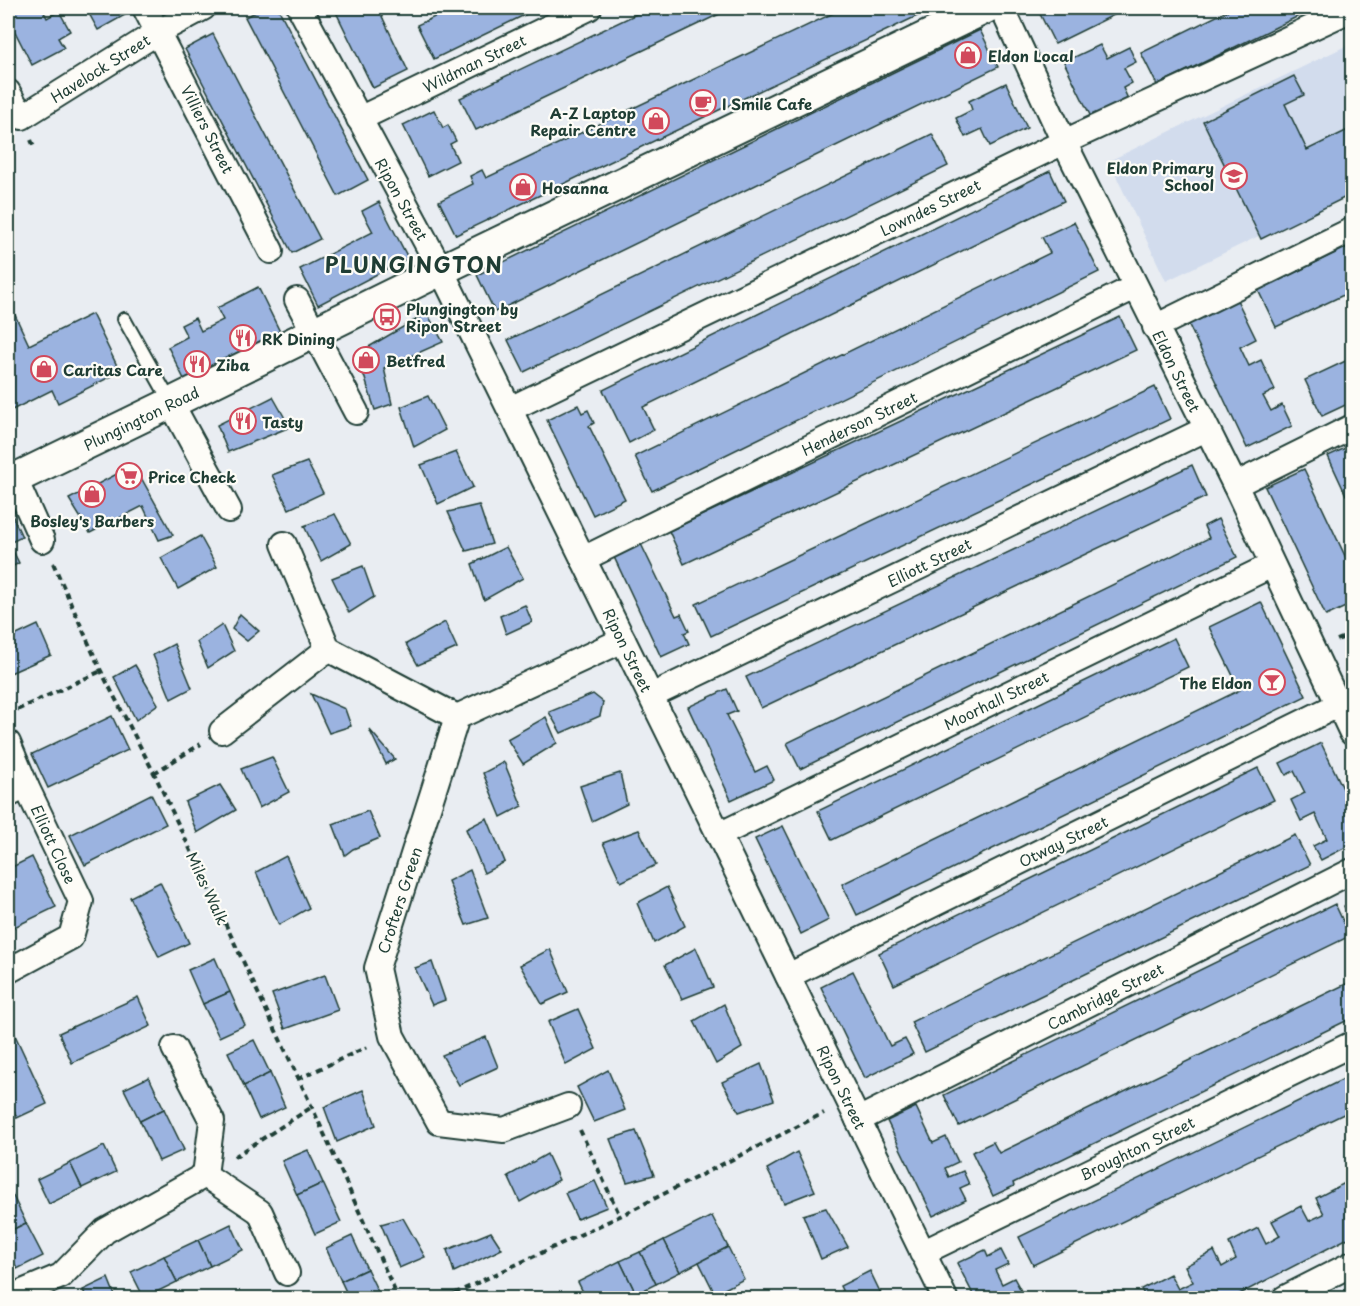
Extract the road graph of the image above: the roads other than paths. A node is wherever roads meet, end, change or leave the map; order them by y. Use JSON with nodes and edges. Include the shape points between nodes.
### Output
{"nodes":[{"id":1,"x":145,"y":8,"type":"edge"},
{"id":2,"x":203,"y":8,"type":"edge"},
{"id":3,"x":300,"y":8,"type":"edge"},
{"id":4,"x":590,"y":8,"type":"edge"},
{"id":5,"x":986,"y":8,"type":"edge"},
{"id":6,"x":1002,"y":8,"type":"edge"},
{"id":7,"x":1353,"y":9,"type":"edge"},
{"id":8,"x":158,"y":32,"type":"junction"},
{"id":9,"x":8,"y":92,"type":"edge"},
{"id":10,"x":359,"y":119,"type":"junction"},
{"id":11,"x":1064,"y":142,"type":"junction"},
{"id":12,"x":1353,"y":230,"type":"edge"},
{"id":13,"x":271,"y":251,"type":"dead end"},
{"id":14,"x":441,"y":270,"type":"junction"},
{"id":15,"x":1135,"y":287,"type":"junction"},
{"id":16,"x":297,"y":300,"type":"dead end"},
{"id":17,"x":124,"y":319,"type":"dead end"},
{"id":18,"x":1155,"y":327,"type":"junction"},
{"id":19,"x":314,"y":333,"type":"junction"},
{"id":20,"x":171,"y":403,"type":"junction"},
{"id":21,"x":510,"y":409,"type":"junction"},
{"id":22,"x":356,"y":412,"type":"dead end"},
{"id":23,"x":1353,"y":427,"type":"edge"},
{"id":24,"x":1206,"y":429,"type":"junction"},
{"id":25,"x":11,"y":480,"type":"edge"},
{"id":26,"x":1235,"y":485,"type":"junction"},
{"id":27,"x":229,"y":510,"type":"dead end"},
{"id":28,"x":42,"y":540,"type":"road end"},
{"id":29,"x":284,"y":544,"type":"dead end"},
{"id":30,"x":583,"y":560,"type":"junction"},
{"id":31,"x":1272,"y":564,"type":"junction"},
{"id":32,"x":623,"y":640,"type":"junction"},
{"id":33,"x":328,"y":649,"type":"junction"},
{"id":34,"x":651,"y":696,"type":"junction"},
{"id":35,"x":1338,"y":705,"type":"junction"},
{"id":36,"x":457,"y":717,"type":"junction"},
{"id":37,"x":222,"y":730,"type":"road end"},
{"id":38,"x":1353,"y":733,"type":"edge"},
{"id":39,"x":8,"y":743,"type":"edge"},
{"id":40,"x":17,"y":791,"type":"edge"},
{"id":41,"x":719,"y":835,"type":"junction"},
{"id":42,"x":1353,"y":871,"type":"edge"},
{"id":43,"x":8,"y":971,"type":"edge"},
{"id":44,"x":788,"y":976,"type":"junction"},
{"id":45,"x":1353,"y":1044,"type":"edge"},
{"id":46,"x":174,"y":1048,"type":"dead end"},
{"id":47,"x":568,"y":1106,"type":"road end"},
{"id":48,"x":854,"y":1110,"type":"junction"},
{"id":49,"x":205,"y":1175,"type":"junction"},
{"id":50,"x":922,"y":1253,"type":"junction"},
{"id":51,"x":1353,"y":1264,"type":"edge"},
{"id":52,"x":287,"y":1274,"type":"dead end"},
{"id":53,"x":8,"y":1299,"type":"edge"},
{"id":54,"x":945,"y":1299,"type":"edge"},
{"id":55,"x":1285,"y":1299,"type":"edge"}],
"edges":[{"from":1,"to":8,"type":"street","name":"Villiers Street"},
{"from":2,"to":8,"type":"street","name":"Havelock Street"},
{"from":3,"to":10,"type":"street","name":"Ripon Street"},
{"from":4,"to":10,"type":"street","name":"Wildman Street"},
{"from":5,"to":14,"type":"street","name":"Plungington Road"},
{"from":6,"to":11,"type":"street","name":"Eldon Street"},
{"from":7,"to":11,"type":"street","name":"Lowndes Street"},
{"from":8,"to":9,"type":"street","name":"Havelock Street","via":[[22,117]]},
{"from":8,"to":13,"type":"street","name":"Villiers Street"},
{"from":10,"to":14,"type":"street","name":"Ripon Street"},
{"from":11,"to":15,"type":"street","name":"Eldon Street"},
{"from":11,"to":21,"type":"street","name":"Lowndes Street"},
{"from":12,"to":18,"type":"street"},
{"from":14,"to":19,"type":"street","name":"Plungington Road"},
{"from":14,"to":21,"type":"street","name":"Ripon Street"},
{"from":15,"to":18,"type":"street","name":"Eldon Street"},
{"from":15,"to":30,"type":"street","name":"Henderson Street"},
{"from":16,"to":19,"type":"street"},
{"from":17,"to":20,"type":"lane"},
{"from":18,"to":24,"type":"street","name":"Eldon Street"},
{"from":19,"to":20,"type":"street","name":"Plungington Road"},
{"from":19,"to":22,"type":"street"},
{"from":20,"to":25,"type":"street","name":"Plungington Road"},
{"from":20,"to":27,"type":"street"},
{"from":21,"to":30,"type":"street","name":"Ripon Street"},
{"from":23,"to":26,"type":"street"},
{"from":24,"to":26,"type":"street","name":"Eldon Street"},
{"from":24,"to":34,"type":"street","name":"Elliott Street"},
{"from":25,"to":28,"type":"street"},
{"from":26,"to":31,"type":"street","name":"Eldon Street"},
{"from":29,"to":33,"type":"street"},
{"from":30,"to":32,"type":"street","name":"Ripon Street"},
{"from":31,"to":35,"type":"street","name":"Eldon Street"},
{"from":31,"to":41,"type":"street","name":"Moorhall Street"},
{"from":32,"to":34,"type":"street","name":"Ripon Street"},
{"from":32,"to":36,"type":"street"},
{"from":33,"to":36,"type":"street"},
{"from":33,"to":37,"type":"street"},
{"from":34,"to":41,"type":"street","name":"Ripon Street"},
{"from":35,"to":38,"type":"street","name":"Eldon Street"},
{"from":35,"to":44,"type":"street","name":"Otway Street"},
{"from":36,"to":47,"type":"street","name":"Crofters Green","via":[[377,968],[392,1035],[439,1122],[504,1130]]},
{"from":39,"to":40,"type":"street","name":"Elliott Close"},
{"from":40,"to":43,"type":"street","name":"Elliott Close","via":[[81,900],[71,937]]},
{"from":41,"to":44,"type":"street","name":"Ripon Street"},
{"from":42,"to":48,"type":"street","name":"Cambridge Street"},
{"from":44,"to":48,"type":"street","name":"Ripon Street"},
{"from":45,"to":50,"type":"street","name":"Broughton Street"},
{"from":46,"to":49,"type":"street","via":[[212,1120]]},
{"from":48,"to":50,"type":"street","name":"Ripon Street"},
{"from":49,"to":52,"type":"street","via":[[260,1212]]},
{"from":49,"to":53,"type":"street","via":[[105,1231],[61,1276]]},
{"from":50,"to":54,"type":"street","name":"Ripon Street"},
{"from":51,"to":55,"type":"street"}]}
